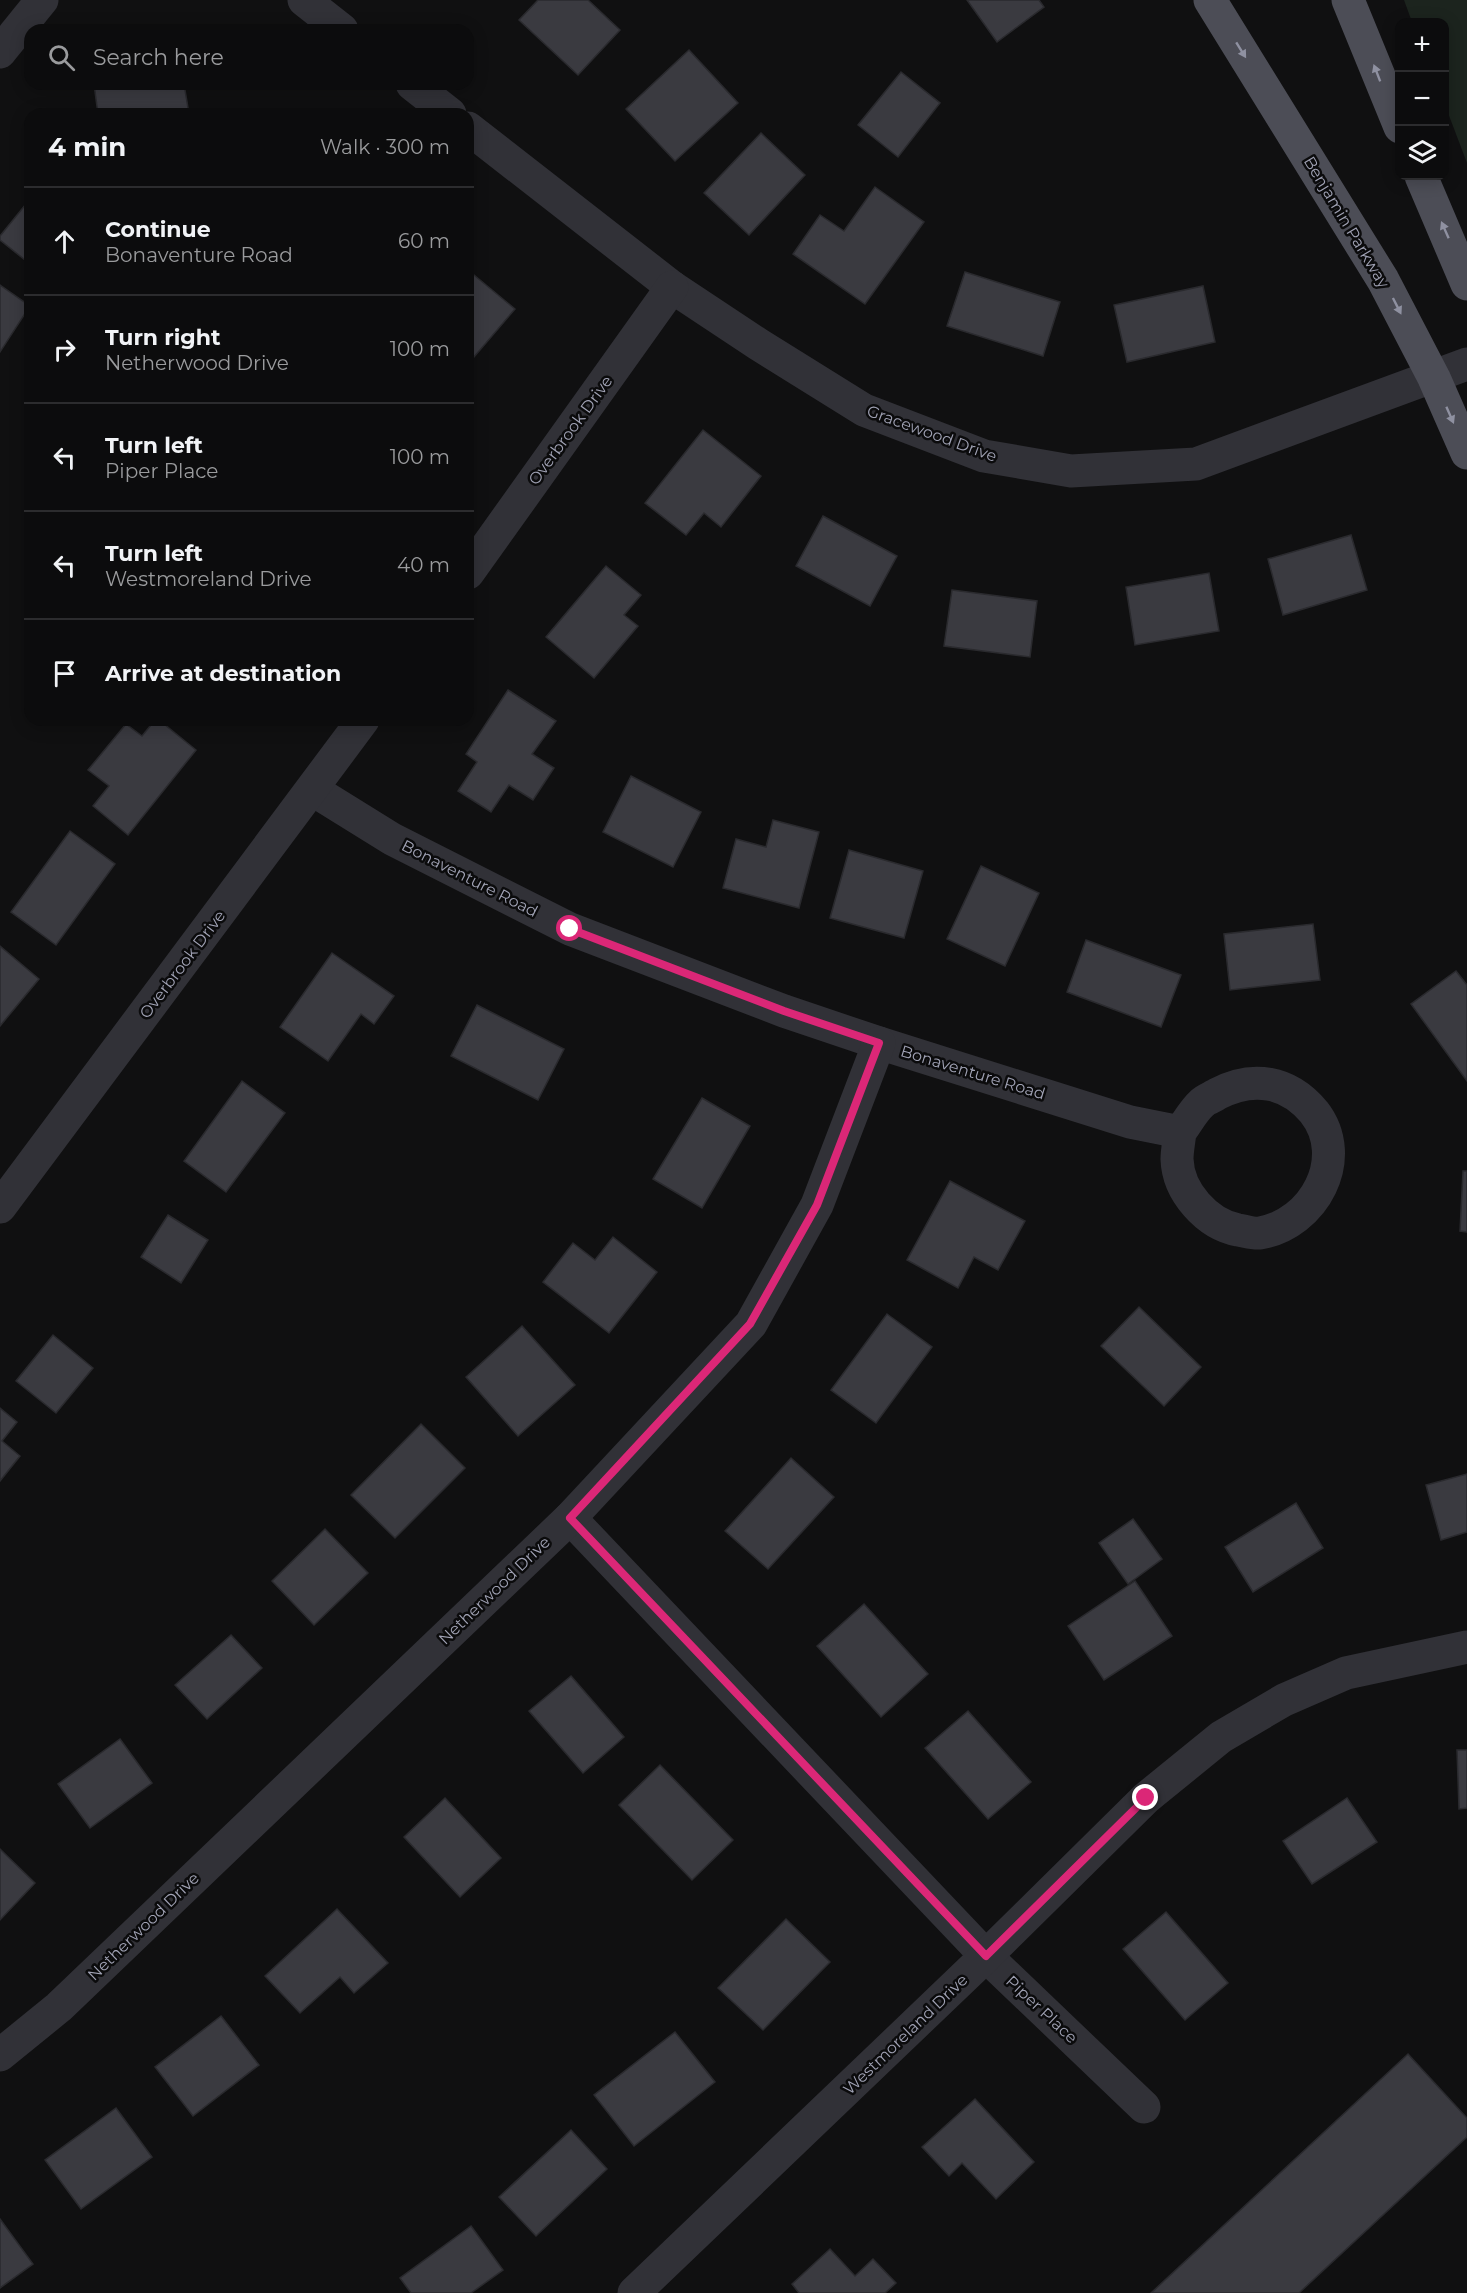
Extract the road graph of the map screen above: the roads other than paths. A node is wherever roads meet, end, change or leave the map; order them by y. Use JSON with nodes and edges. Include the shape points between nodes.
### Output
{"nodes":[{"id":1,"x":42,"y":0,"type":"edge"},
{"id":2,"x":304,"y":0,"type":"edge"},
{"id":3,"x":1210,"y":0,"type":"edge"},
{"id":4,"x":1348,"y":0,"type":"edge"},
{"id":5,"x":334,"y":24,"type":"edge"},
{"id":6,"x":0,"y":52,"type":"edge"},
{"id":7,"x":420,"y":90,"type":"edge"},
{"id":8,"x":442,"y":108,"type":"edge"},
{"id":9,"x":1400,"y":126,"type":"edge"},
{"id":10,"x":474,"y":133,"type":"edge"},
{"id":11,"x":1423,"y":180,"type":"edge"},
{"id":12,"x":1467,"y":284,"type":"edge"},
{"id":13,"x":672,"y":287,"type":"junction"},
{"id":14,"x":1467,"y":364,"type":"edge"},
{"id":15,"x":1434,"y":378,"type":"junction"},
{"id":16,"x":1467,"y":453,"type":"edge"},
{"id":17,"x":474,"y":565,"type":"edge"},
{"id":18,"x":359,"y":726,"type":"edge"},
{"id":19,"x":313,"y":790,"type":"junction"},
{"id":20,"x":879,"y":1043,"type":"junction"},
{"id":21,"x":1180,"y":1132,"type":"junction"},
{"id":22,"x":0,"y":1207,"type":"edge"},
{"id":23,"x":570,"y":1518,"type":"junction"},
{"id":24,"x":1467,"y":1647,"type":"edge"},
{"id":25,"x":986,"y":1956,"type":"junction"},
{"id":26,"x":0,"y":2055,"type":"edge"},
{"id":27,"x":1144,"y":2107,"type":"dead end"},
{"id":28,"x":634,"y":2293,"type":"edge"}],
"edges":[{"from":1,"to":6,"type":"street"},
{"from":2,"to":5,"type":"street"},
{"from":3,"to":15,"type":"main road","name":"Benjamin Parkway","one_way":true,"via":[[1383,280]]},
{"from":9,"to":4,"type":"main road","one_way":true},
{"from":7,"to":8,"type":"street"},
{"from":10,"to":13,"type":"street","name":"Gracewood Drive"},
{"from":12,"to":11,"type":"main road","one_way":true},
{"from":13,"to":15,"type":"street","name":"Gracewood Drive","via":[[864,410],[984,456],[1071,471],[1196,464]]},
{"from":13,"to":17,"type":"street","name":"Overbrook Drive"},
{"from":14,"to":15,"type":"street","name":"Gracewood Drive"},
{"from":15,"to":16,"type":"main road","name":"Benjamin Parkway","one_way":true},
{"from":18,"to":19,"type":"street","name":"Overbrook Drive"},
{"from":19,"to":20,"type":"street","name":"Bonaventure Road","via":[[392,839],[570,929]]},
{"from":19,"to":22,"type":"street","name":"Overbrook Drive"},
{"from":20,"to":21,"type":"street","name":"Bonaventure Road","via":[[1130,1122]]},
{"from":20,"to":23,"type":"street","name":"Netherwood Drive","via":[[817,1205],[750,1324]]},
{"from":21,"to":21,"type":"street","via":[[1177,1161],[1184,1187],[1200,1210],[1227,1228],[1259,1234],[1290,1223],[1315,1199],[1327,1172],[1329,1148],[1319,1120],[1304,1100],[1282,1085],[1260,1082],[1232,1087],[1202,1103]]},
{"from":23,"to":25,"type":"street","name":"Piper Place"},
{"from":23,"to":26,"type":"street","name":"Netherwood Drive","via":[[59,2007]]},
{"from":24,"to":25,"type":"street","name":"Westmoreland Drive","via":[[1346,1673],[1284,1700],[1221,1737],[1146,1798]]},
{"from":25,"to":27,"type":"street","name":"Piper Place"},
{"from":25,"to":28,"type":"street","name":"Westmoreland Drive"}]}
